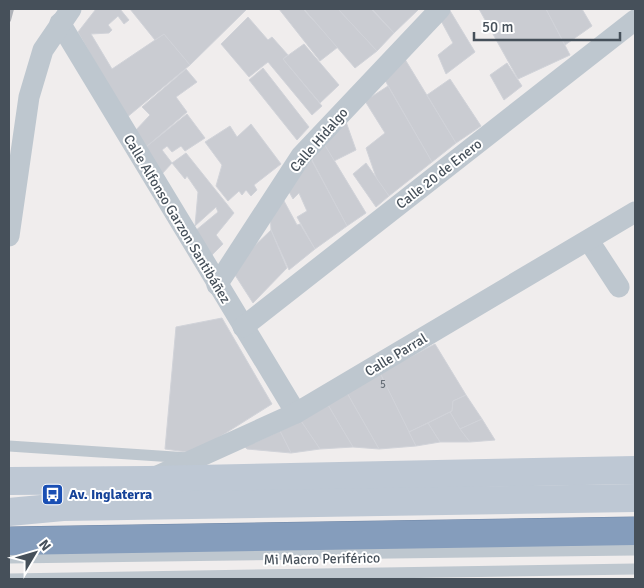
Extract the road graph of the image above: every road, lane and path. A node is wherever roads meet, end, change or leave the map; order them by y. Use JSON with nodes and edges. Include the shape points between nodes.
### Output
{"nodes":[{"id":1,"x":440,"y":9,"type":"edge"},
{"id":2,"x":66,"y":16,"type":"edge"},
{"id":3,"x":635,"y":20,"type":"edge"},
{"id":4,"x":635,"y":212,"type":"edge"},
{"id":5,"x":9,"y":236,"type":"edge"},
{"id":6,"x":589,"y":241,"type":"junction"},
{"id":7,"x":217,"y":285,"type":"junction"},
{"id":8,"x":619,"y":287,"type":"dead end"},
{"id":9,"x":244,"y":327,"type":"junction"},
{"id":10,"x":296,"y":413,"type":"junction"},
{"id":11,"x":9,"y":446,"type":"edge"},
{"id":12,"x":200,"y":458,"type":"junction"},
{"id":13,"x":630,"y":472,"type":"edge"},
{"id":14,"x":148,"y":480,"type":"junction"},
{"id":15,"x":9,"y":481,"type":"edge"},
{"id":16,"x":635,"y":498,"type":"edge"},
{"id":17,"x":9,"y":512,"type":"edge"},
{"id":18,"x":635,"y":531,"type":"edge"},
{"id":19,"x":9,"y":541,"type":"edge"},
{"id":20,"x":635,"y":550,"type":"edge"},
{"id":21,"x":9,"y":558,"type":"edge"},
{"id":22,"x":635,"y":569,"type":"edge"},
{"id":23,"x":9,"y":579,"type":"edge"}],
"edges":[{"from":1,"to":7,"type":"street","name":"Calle Hidalgo","via":[[301,156]]},
{"from":2,"to":5,"type":"street","via":[[43,50],[29,97]]},
{"from":2,"to":7,"type":"street","name":"Calle Alfonso Garzon Santibáñez"},
{"from":3,"to":9,"type":"street","name":"Calle 20 de Enero"},
{"from":4,"to":6,"type":"street","name":"Calle Parral"},
{"from":6,"to":8,"type":"street"},
{"from":6,"to":10,"type":"street","name":"Calle Parral"},
{"from":7,"to":9,"type":"street","name":"Calle Alfonso Garzon Santibáñez"},
{"from":9,"to":10,"type":"street","name":"Calle Alfonso Garzon Santibáñez"},
{"from":10,"to":12,"type":"street","name":"Calle Parral"},
{"from":11,"to":12,"type":"lane"},
{"from":12,"to":14,"type":"street","name":"Calle Parral"},
{"from":13,"to":14,"type":"main road"},
{"from":14,"to":15,"type":"main road"},
{"from":16,"to":17,"type":"main road","via":[[63,507]]},
{"from":18,"to":19,"type":"highway"},
{"from":20,"to":21,"type":"lane","name":"Mi Macro Periférico"},
{"from":22,"to":23,"type":"lane","name":"Mi Macro Periférico"}]}
